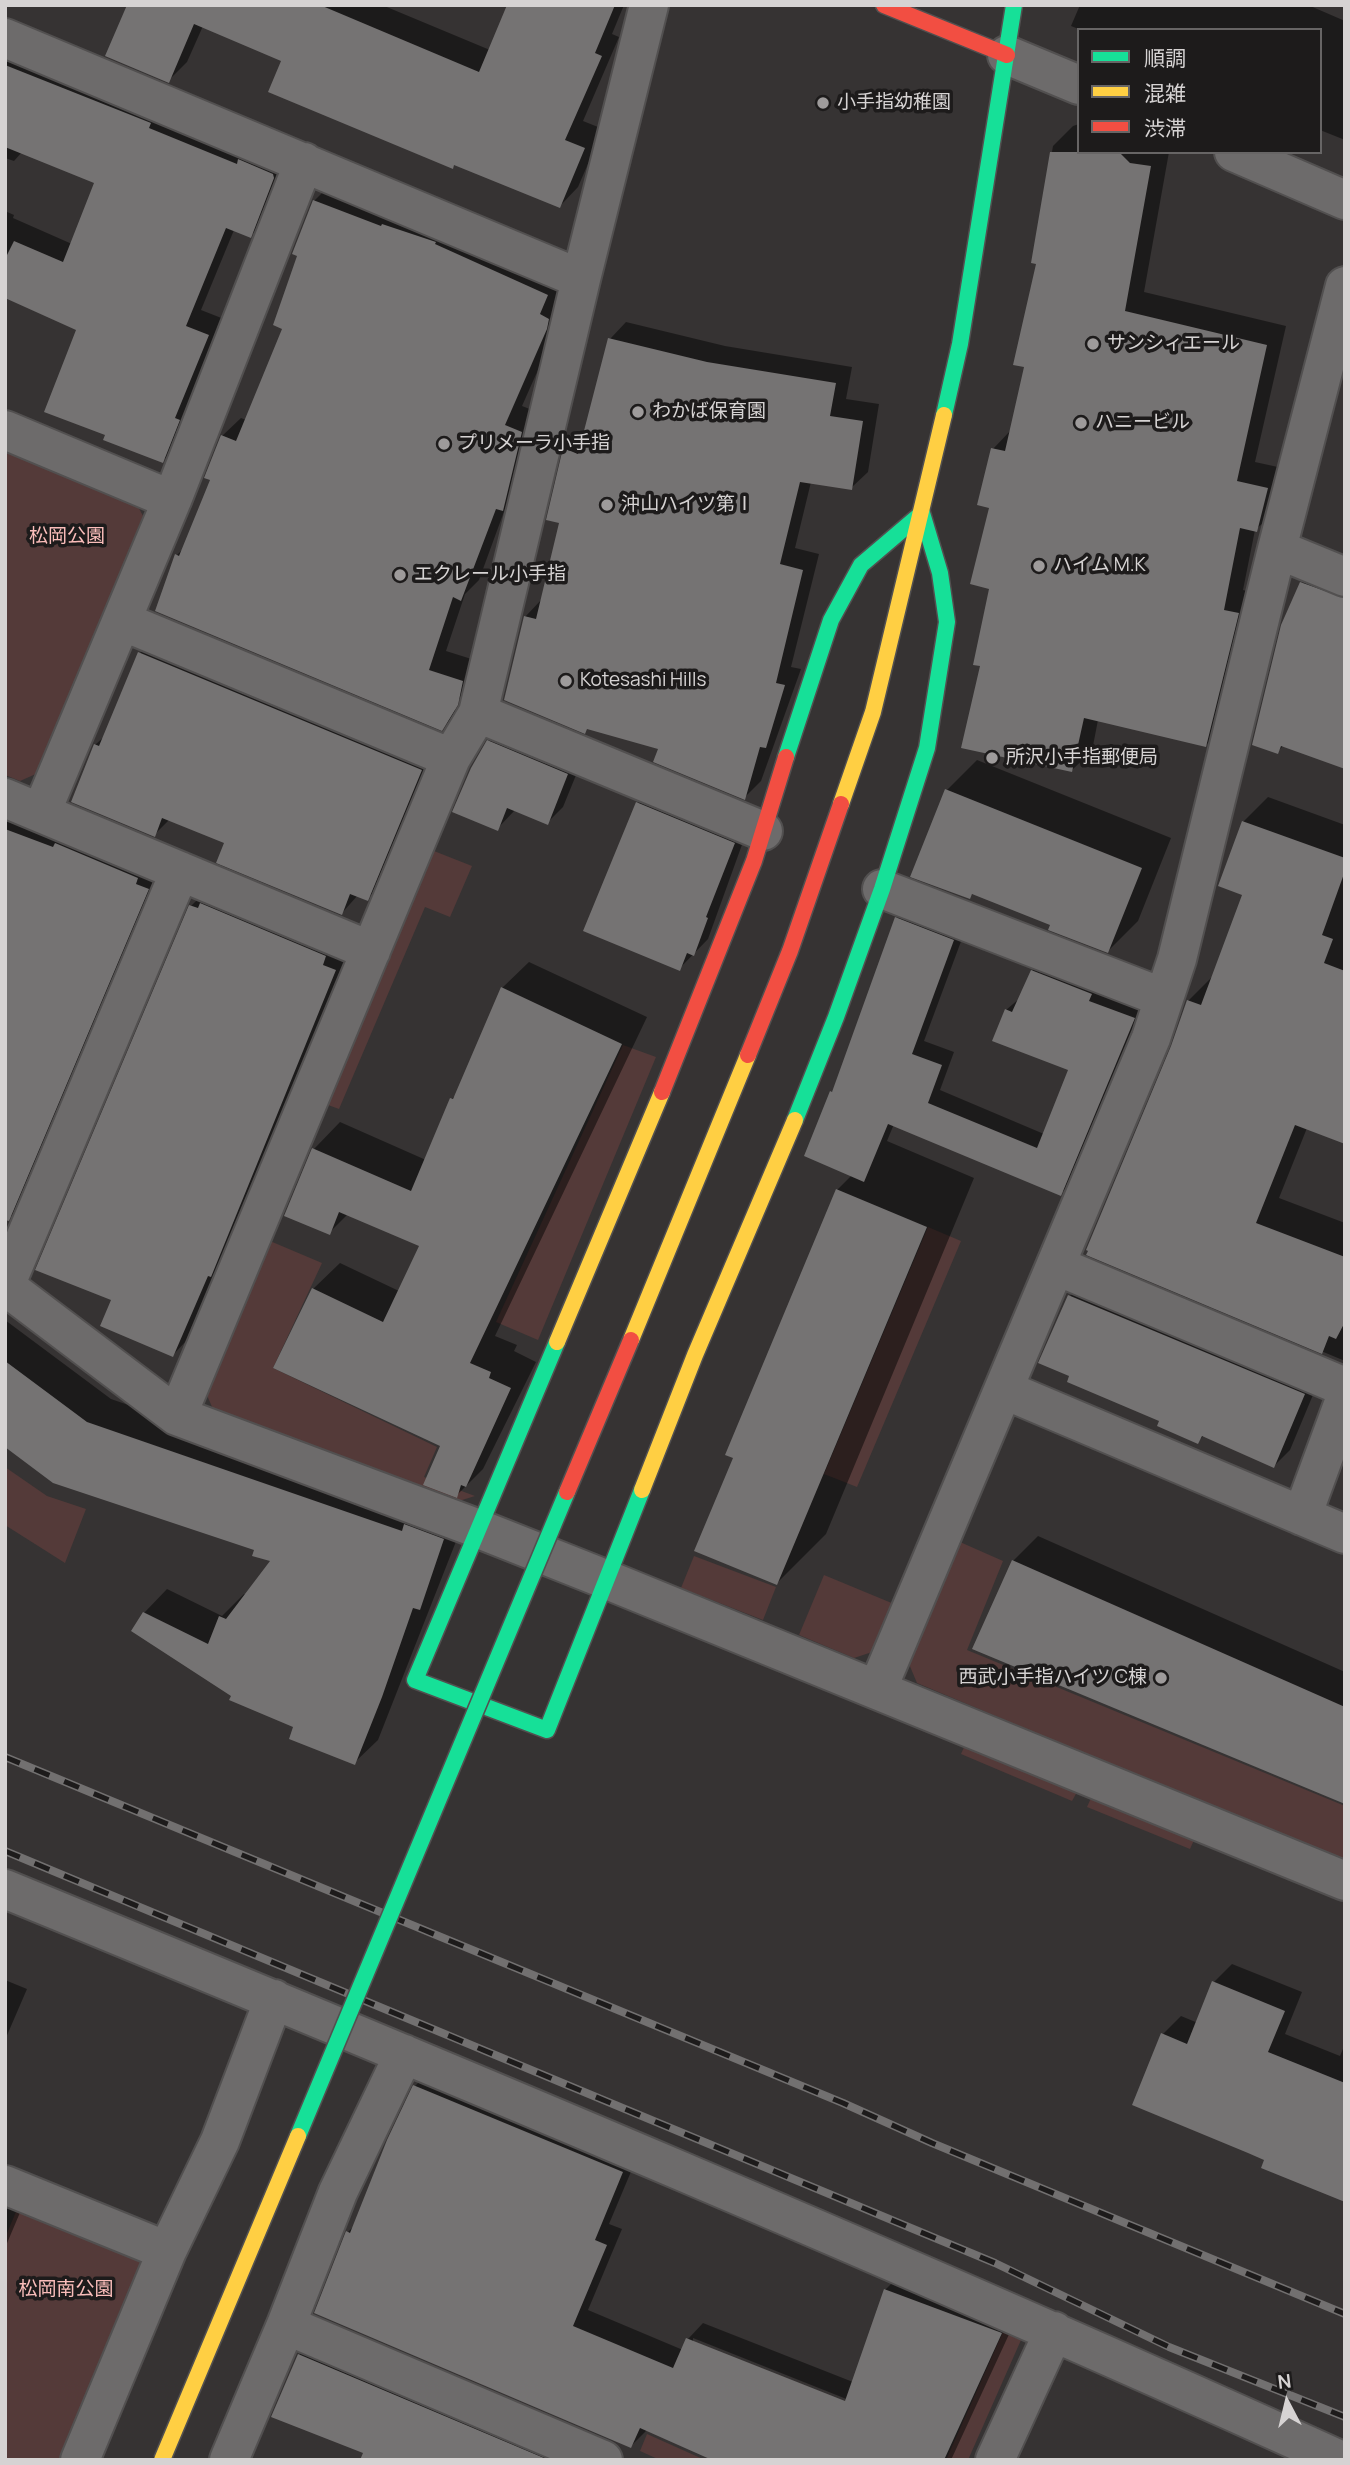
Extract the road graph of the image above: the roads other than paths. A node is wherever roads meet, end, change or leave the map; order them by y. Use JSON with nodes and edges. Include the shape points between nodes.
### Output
{"nodes":[{"id":1,"x":649,"y":5,"type":"edge"},
{"id":2,"x":884,"y":5,"type":"edge"},
{"id":3,"x":1014,"y":5,"type":"edge"},
{"id":4,"x":5,"y":38,"type":"edge"},
{"id":5,"x":1007,"y":55,"type":"junction"},
{"id":6,"x":1077,"y":84,"type":"edge"},
{"id":7,"x":1239,"y":154,"type":"edge"},
{"id":8,"x":304,"y":162,"type":"junction"},
{"id":9,"x":1345,"y":200,"type":"edge"},
{"id":10,"x":581,"y":279,"type":"junction"},
{"id":11,"x":1345,"y":286,"type":"edge"},
{"id":12,"x":5,"y":430,"type":"edge"},
{"id":13,"x":172,"y":500,"type":"junction"},
{"id":14,"x":922,"y":513,"type":"junction"},
{"id":15,"x":1277,"y":549,"type":"junction"},
{"id":16,"x":1345,"y":577,"type":"edge"},
{"id":17,"x":122,"y":621,"type":"junction"},
{"id":18,"x":478,"y":713,"type":"junction"},
{"id":19,"x":452,"y":758,"type":"junction"},
{"id":20,"x":5,"y":798,"type":"edge"},
{"id":21,"x":41,"y":814,"type":"junction"},
{"id":22,"x":763,"y":831,"type":"junction"},
{"id":23,"x":180,"y":871,"type":"junction"},
{"id":24,"x":882,"y":889,"type":"junction"},
{"id":25,"x":371,"y":951,"type":"junction"},
{"id":26,"x":1164,"y":998,"type":"junction"},
{"id":27,"x":1057,"y":1266,"type":"junction"},
{"id":28,"x":5,"y":1286,"type":"edge"},
{"id":29,"x":1345,"y":1387,"type":"edge"},
{"id":30,"x":1005,"y":1390,"type":"junction"},
{"id":31,"x":1345,"y":1399,"type":"edge"},
{"id":32,"x":177,"y":1416,"type":"junction"},
{"id":33,"x":1301,"y":1516,"type":"junction"},
{"id":34,"x":480,"y":1529,"type":"junction"},
{"id":35,"x":1345,"y":1534,"type":"edge"},
{"id":36,"x":605,"y":1579,"type":"junction"},
{"id":37,"x":877,"y":1690,"type":"junction"},
{"id":38,"x":1345,"y":1881,"type":"edge"},
{"id":39,"x":5,"y":1889,"type":"edge"},
{"id":40,"x":274,"y":2000,"type":"junction"},
{"id":41,"x":404,"y":2054,"type":"junction"},
{"id":42,"x":5,"y":2185,"type":"edge"},
{"id":43,"x":167,"y":2251,"type":"junction"},
{"id":44,"x":286,"y":2325,"type":"junction"},
{"id":45,"x":1054,"y":2331,"type":"junction"},
{"id":46,"x":582,"y":2456,"type":"edge"},
{"id":47,"x":80,"y":2460,"type":"edge"},
{"id":48,"x":162,"y":2460,"type":"edge"},
{"id":49,"x":229,"y":2460,"type":"edge"},
{"id":50,"x":995,"y":2460,"type":"edge"},
{"id":51,"x":1340,"y":2460,"type":"edge"}],
"edges":[{"from":1,"to":10,"type":"street"},
{"from":2,"to":5,"type":"street"},
{"from":3,"to":5,"type":"street"},
{"from":4,"to":8,"type":"street"},
{"from":5,"to":6,"type":"street"},
{"from":5,"to":14,"type":"street","via":[[960,344]]},
{"from":7,"to":9,"type":"street"},
{"from":8,"to":10,"type":"street"},
{"from":8,"to":13,"type":"street"},
{"from":10,"to":18,"type":"street"},
{"from":11,"to":15,"type":"street"},
{"from":12,"to":13,"type":"street"},
{"from":13,"to":17,"type":"street"},
{"from":14,"to":22,"type":"street","via":[[861,565],[831,620]]},
{"from":14,"to":24,"type":"street","via":[[940,573],[947,622],[927,748]]},
{"from":14,"to":48,"type":"street","bridge":true,"via":[[873,712],[790,951]]},
{"from":15,"to":16,"type":"street"},
{"from":15,"to":26,"type":"street"},
{"from":17,"to":19,"type":"street"},
{"from":17,"to":21,"type":"street"},
{"from":18,"to":19,"type":"street"},
{"from":18,"to":22,"type":"street"},
{"from":19,"to":25,"type":"street"},
{"from":20,"to":21,"type":"street"},
{"from":21,"to":23,"type":"street"},
{"from":22,"to":34,"type":"street","via":[[691,1024]]},
{"from":23,"to":25,"type":"street"},
{"from":23,"to":28,"type":"street"},
{"from":24,"to":26,"type":"street"},
{"from":24,"to":36,"type":"street","via":[[802,1103]]},
{"from":25,"to":32,"type":"street"},
{"from":26,"to":27,"type":"street","via":[[1152,1038]]},
{"from":27,"to":29,"type":"street"},
{"from":27,"to":30,"type":"street"},
{"from":28,"to":32,"type":"street"},
{"from":30,"to":33,"type":"street"},
{"from":30,"to":37,"type":"street"},
{"from":31,"to":33,"type":"street"},
{"from":32,"to":34,"type":"street"},
{"from":33,"to":35,"type":"street"},
{"from":34,"to":36,"type":"street"},
{"from":34,"to":36,"type":"street","via":[[415,1680],[547,1730]]},
{"from":36,"to":37,"type":"street"},
{"from":37,"to":38,"type":"street"},
{"from":39,"to":40,"type":"street"},
{"from":40,"to":41,"type":"street"},
{"from":40,"to":43,"type":"street","via":[[220,2141]]},
{"from":41,"to":44,"type":"street","via":[[338,2192]]},
{"from":41,"to":45,"type":"street"},
{"from":42,"to":43,"type":"street"},
{"from":43,"to":47,"type":"street"},
{"from":44,"to":46,"type":"street"},
{"from":44,"to":49,"type":"street"},
{"from":45,"to":50,"type":"street"},
{"from":45,"to":51,"type":"street"}]}
